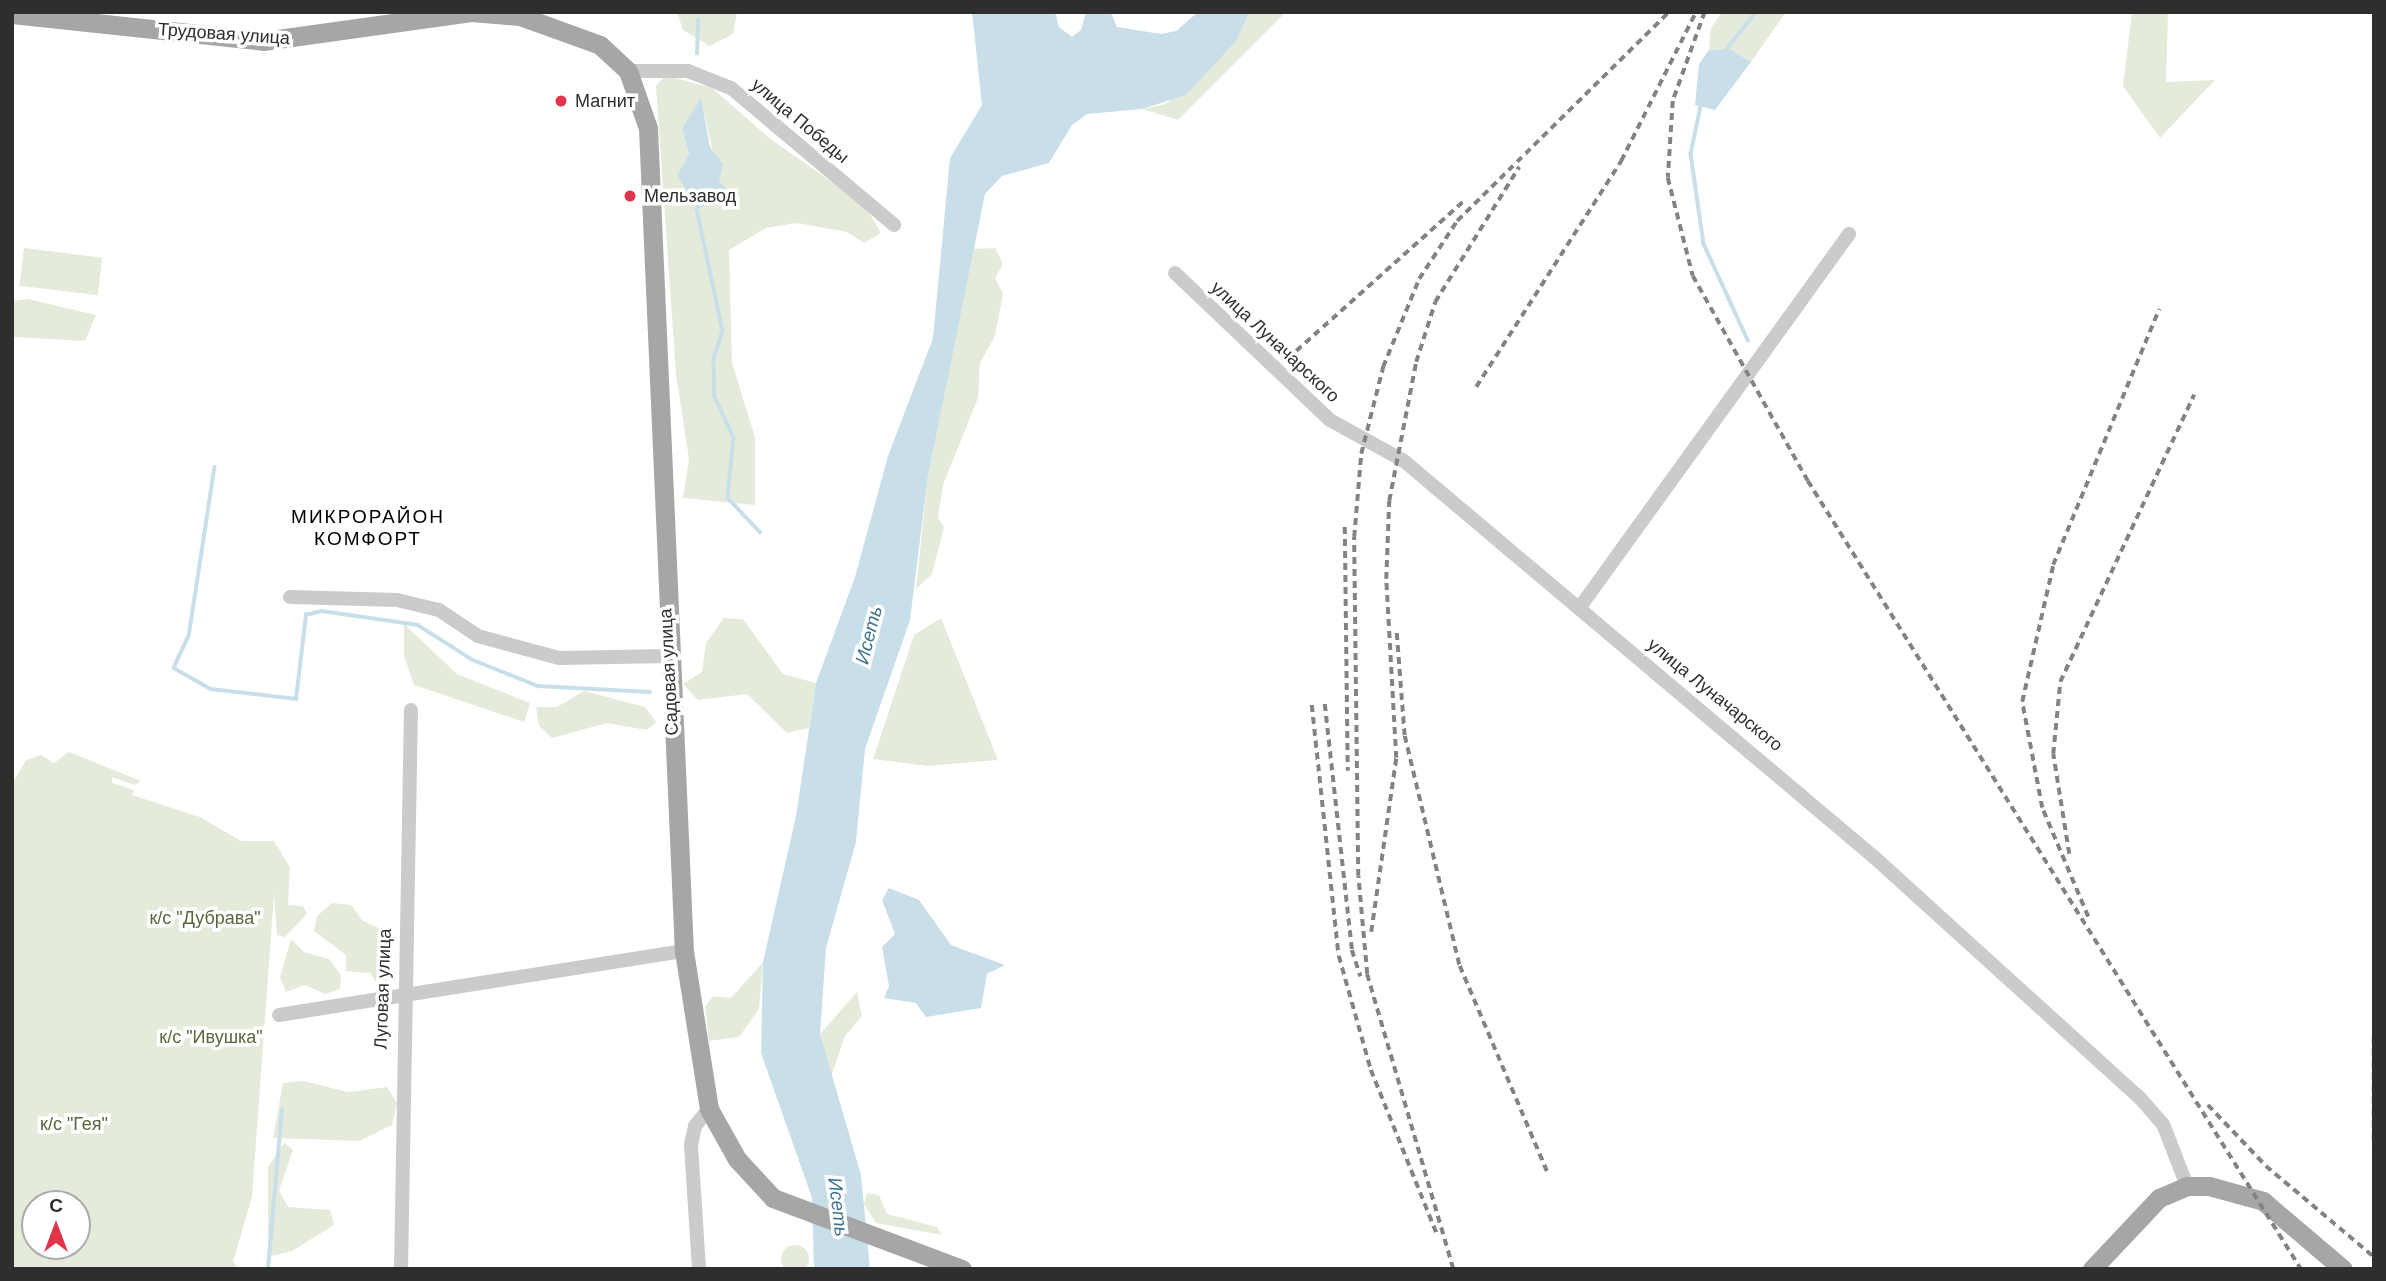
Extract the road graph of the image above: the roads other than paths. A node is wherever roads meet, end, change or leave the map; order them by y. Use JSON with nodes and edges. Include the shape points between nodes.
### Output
{"nodes":[{"id":1,"x":12,"y":14,"type":"edge"},
{"id":2,"x":628,"y":71,"type":"junction"},
{"id":3,"x":894,"y":225,"type":"dead end"},
{"id":4,"x":1849,"y":234,"type":"dead end"},
{"id":5,"x":1175,"y":273,"type":"dead end"},
{"id":6,"x":290,"y":597,"type":"dead end"},
{"id":7,"x":1580,"y":607,"type":"junction"},
{"id":8,"x":668,"y":656,"type":"junction"},
{"id":9,"x":411,"y":710,"type":"dead end"},
{"id":10,"x":684,"y":951,"type":"junction"},
{"id":11,"x":402,"y":996,"type":"junction"},
{"id":12,"x":279,"y":1015,"type":"dead end"},
{"id":13,"x":709,"y":1109,"type":"junction"},
{"id":14,"x":2187,"y":1186,"type":"junction"},
{"id":15,"x":401,"y":1269,"type":"edge"},
{"id":16,"x":699,"y":1269,"type":"edge"},
{"id":17,"x":962,"y":1269,"type":"edge"},
{"id":18,"x":2092,"y":1269,"type":"edge"},
{"id":19,"x":2343,"y":1269,"type":"edge"}],
"edges":[{"from":1,"to":2,"type":"main road","name":"Трудовая улица","via":[[263,41],[471,12],[520,16],[600,46]]},
{"from":2,"to":3,"type":"street","name":"улица Победы","via":[[688,71],[731,88]]},
{"from":2,"to":8,"type":"main road","name":"Садовая улица","via":[[648,128]]},
{"from":4,"to":7,"type":"street"},
{"from":5,"to":7,"type":"street","name":"улица Луначарского","via":[[1330,420],[1404,461]]},
{"from":6,"to":8,"type":"street","via":[[418,605],[439,610],[478,636],[559,659]]},
{"from":7,"to":14,"type":"street","name":"улица Луначарского","via":[[1754,750],[2140,1098],[2163,1124]]},
{"from":8,"to":10,"type":"main road","name":"Садовая улица"},
{"from":9,"to":11,"type":"street","name":"Луговая улица"},
{"from":10,"to":11,"type":"street"},
{"from":10,"to":13,"type":"main road","name":"Садовая улица"},
{"from":11,"to":12,"type":"street"},
{"from":11,"to":15,"type":"street","name":"Луговая улица"},
{"from":13,"to":16,"type":"street","via":[[695,1126],[691,1145]]},
{"from":13,"to":17,"type":"main road","via":[[756,1182],[796,1211],[888,1236]]},
{"from":14,"to":18,"type":"main road","via":[[2133,1219]]},
{"from":14,"to":19,"type":"main road","via":[[2233,1188],[2263,1201]]}]}
